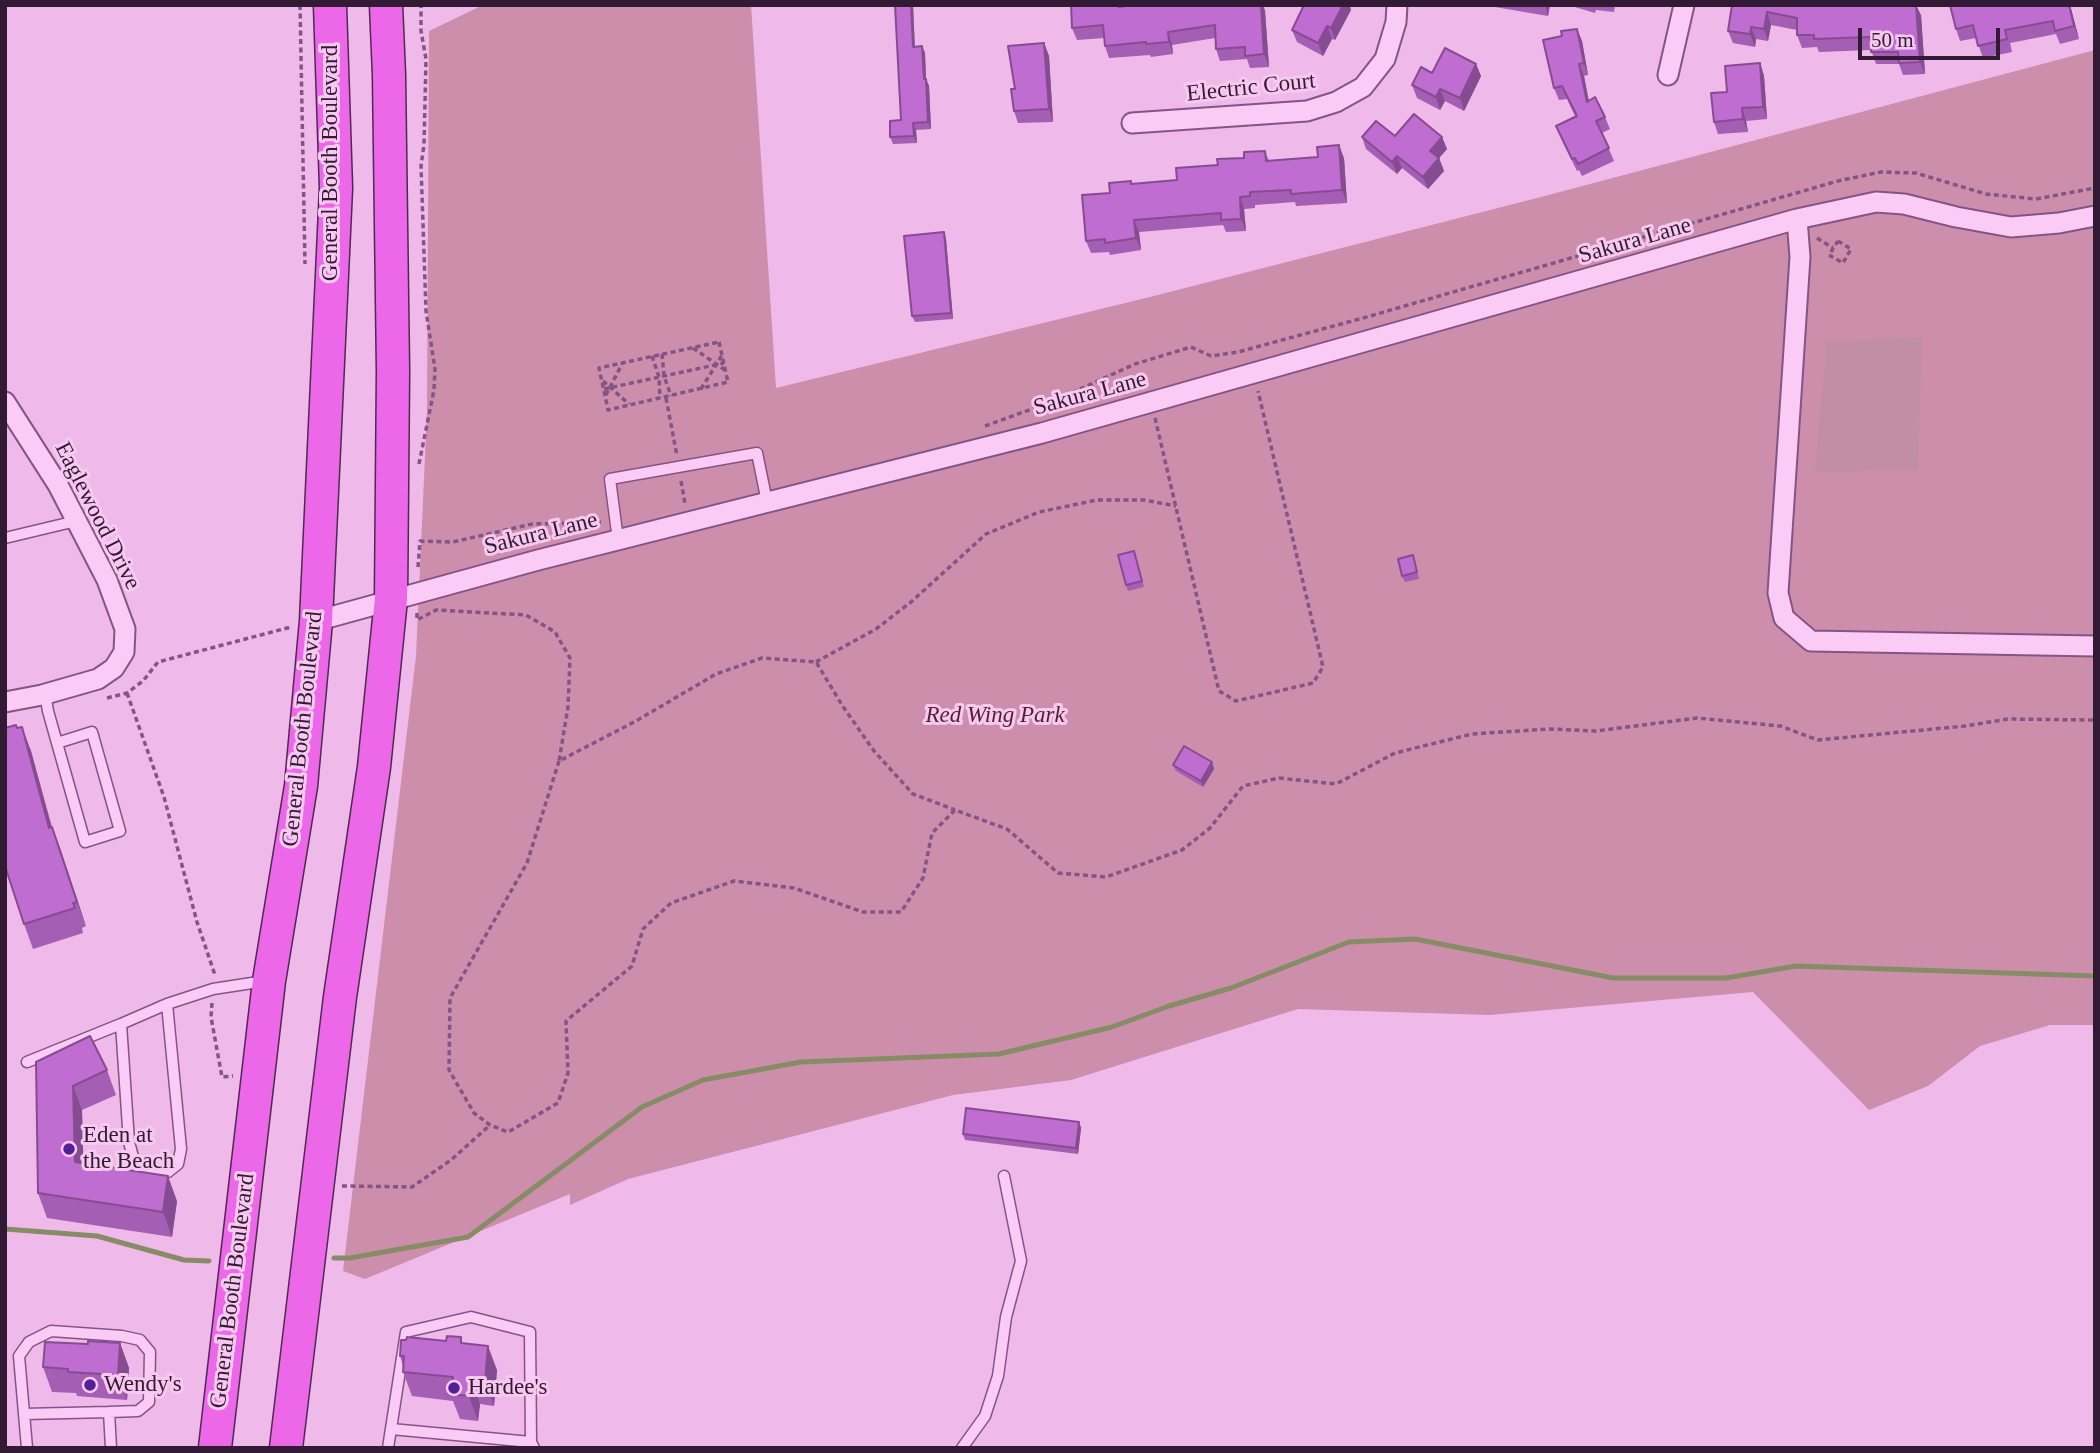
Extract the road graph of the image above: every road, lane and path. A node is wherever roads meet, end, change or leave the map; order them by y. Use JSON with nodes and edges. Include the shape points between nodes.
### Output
{"nodes":[{"id":1,"x":300,"y":5,"type":"edge"},
{"id":2,"x":315,"y":5,"type":"edge"},
{"id":3,"x":330,"y":5,"type":"edge"},
{"id":4,"x":386,"y":5,"type":"edge"},
{"id":5,"x":421,"y":5,"type":"edge"},
{"id":6,"x":1396,"y":5,"type":"edge"},
{"id":7,"x":1684,"y":5,"type":"edge"},
{"id":8,"x":1668,"y":75,"type":"dead end"},
{"id":9,"x":1132,"y":123,"type":"dead end"},
{"id":10,"x":336,"y":176,"type":"junction"},
{"id":11,"x":2095,"y":188,"type":"edge"},
{"id":12,"x":2095,"y":216,"type":"edge"},
{"id":13,"x":1797,"y":219,"type":"junction"},
{"id":14,"x":1838,"y":240,"type":"joint"},
{"id":15,"x":306,"y":267,"type":"dead end"},
{"id":16,"x":693,"y":348,"type":"junction"},
{"id":17,"x":662,"y":354,"type":"junction"},
{"id":18,"x":722,"y":355,"type":"junction"},
{"id":19,"x":652,"y":356,"type":"junction"},
{"id":20,"x":622,"y":363,"type":"junction"},
{"id":21,"x":723,"y":363,"type":"junction"},
{"id":22,"x":716,"y":364,"type":"junction"},
{"id":23,"x":725,"y":370,"type":"junction"},
{"id":24,"x":1254,"y":374,"type":"junction"},
{"id":25,"x":662,"y":376,"type":"junction"},
{"id":26,"x":602,"y":380,"type":"junction"},
{"id":27,"x":610,"y":387,"type":"junction"},
{"id":28,"x":604,"y":389,"type":"junction"},
{"id":29,"x":701,"y":389,"type":"junction"},
{"id":30,"x":671,"y":396,"type":"junction"},
{"id":31,"x":605,"y":397,"type":"junction"},
{"id":32,"x":660,"y":398,"type":"junction"},
{"id":33,"x":5,"y":402,"type":"edge"},
{"id":34,"x":1151,"y":402,"type":"junction"},
{"id":35,"x":630,"y":405,"type":"junction"},
{"id":36,"x":977,"y":429,"type":"dead end"},
{"id":37,"x":418,"y":469,"type":"dead end"},
{"id":38,"x":767,"y":502,"type":"junction"},
{"id":39,"x":1176,"y":506,"type":"junction"},
{"id":40,"x":76,"y":521,"type":"junction"},
{"id":41,"x":413,"y":531,"type":"dead end"},
{"id":42,"x":617,"y":531,"type":"junction"},
{"id":43,"x":5,"y":538,"type":"edge"},
{"id":44,"x":420,"y":541,"type":"junction"},
{"id":45,"x":404,"y":595,"type":"junction"},
{"id":46,"x":306,"y":623,"type":"junction"},
{"id":47,"x":2095,"y":646,"type":"edge"},
{"id":48,"x":816,"y":662,"type":"junction"},
{"id":49,"x":45,"y":694,"type":"junction"},
{"id":50,"x":5,"y":702,"type":"edge"},
{"id":51,"x":2095,"y":720,"type":"edge"},
{"id":52,"x":57,"y":743,"type":"junction"},
{"id":53,"x":558,"y":761,"type":"junction"},
{"id":54,"x":955,"y":810,"type":"junction"},
{"id":55,"x":269,"y":981,"type":"junction"},
{"id":56,"x":214,"y":989,"type":"junction"},
{"id":57,"x":167,"y":1004,"type":"junction"},
{"id":58,"x":121,"y":1024,"type":"junction"},
{"id":59,"x":27,"y":1062,"type":"dead end"},
{"id":60,"x":237,"y":1075,"type":"dead end"},
{"id":61,"x":490,"y":1125,"type":"junction"},
{"id":62,"x":1004,"y":1176,"type":"dead end"},
{"id":63,"x":317,"y":1186,"type":"junction"},
{"id":64,"x":109,"y":1412,"type":"junction"},
{"id":65,"x":24,"y":1414,"type":"junction"},
{"id":66,"x":391,"y":1429,"type":"junction"},
{"id":67,"x":533,"y":1445,"type":"edge"},
{"id":68,"x":27,"y":1448,"type":"edge"},
{"id":69,"x":111,"y":1448,"type":"edge"},
{"id":70,"x":215,"y":1448,"type":"edge"},
{"id":71,"x":286,"y":1448,"type":"edge"},
{"id":72,"x":388,"y":1448,"type":"edge"},
{"id":73,"x":962,"y":1448,"type":"edge"}],
"edges":[{"from":1,"to":15,"type":"path"},
{"from":2,"to":10,"type":"highway","via":[[318,86]]},
{"from":3,"to":10,"type":"highway","name":"General Booth Boulevard"},
{"from":4,"to":45,"type":"highway","via":[[393,371]]},
{"from":5,"to":37,"type":"path","via":[[426,59],[421,166],[426,311],[435,369]]},
{"from":6,"to":9,"type":"street","name":"Electric Court","via":[[1385,59],[1363,86],[1336,102],[1307,111]]},
{"from":7,"to":8,"type":"street"},
{"from":10,"to":46,"type":"highway","name":"General Booth Boulevard"},
{"from":11,"to":36,"type":"path","via":[[2036,199],[1986,194],[1916,173],[1881,172],[1838,181],[1238,352],[1211,356],[1191,347],[1135,364]]},
{"from":12,"to":13,"type":"street","name":"Sakura Lane","via":[[2011,227],[1876,202]]},
{"from":13,"to":24,"type":"street","name":"Sakura Lane"},
{"from":13,"to":47,"type":"street","via":[[1800,257],[1778,593],[1784,618],[1811,641]]},
{"from":14,"to":14,"type":"path","via":[[1829,255],[1843,263],[1851,249]]},
{"from":16,"to":17,"type":"path"},
{"from":16,"to":18,"type":"path","via":[[719,342]]},
{"from":16,"to":22,"type":"path"},
{"from":17,"to":19,"type":"path"},
{"from":17,"to":25,"type":"path"},
{"from":18,"to":21,"type":"path"},
{"from":18,"to":22,"type":"path"},
{"from":19,"to":20,"type":"path"},
{"from":19,"to":25,"type":"path"},
{"from":20,"to":26,"type":"path","via":[[599,368]]},
{"from":20,"to":27,"type":"path"},
{"from":21,"to":22,"type":"path"},
{"from":21,"to":23,"type":"path"},
{"from":22,"to":23,"type":"path"},
{"from":22,"to":25,"type":"path"},
{"from":22,"to":29,"type":"path"},
{"from":23,"to":29,"type":"path","via":[[728,383]]},
{"from":24,"to":34,"type":"street","name":"Sakura Lane"},
{"from":24,"to":39,"type":"path","via":[[1323,667],[1313,683],[1236,701],[1219,691]]},
{"from":25,"to":27,"type":"path"},
{"from":25,"to":30,"type":"path"},
{"from":25,"to":32,"type":"path"},
{"from":26,"to":27,"type":"path"},
{"from":26,"to":28,"type":"path"},
{"from":27,"to":28,"type":"path"},
{"from":27,"to":31,"type":"path"},
{"from":27,"to":35,"type":"path"},
{"from":28,"to":31,"type":"path"},
{"from":29,"to":30,"type":"path"},
{"from":30,"to":32,"type":"path"},
{"from":31,"to":35,"type":"path","via":[[608,410]]},
{"from":32,"to":35,"type":"path"},
{"from":33,"to":40,"type":"street","name":"Eaglewood Drive"},
{"from":34,"to":38,"type":"street","name":"Sakura Lane"},
{"from":34,"to":39,"type":"path"},
{"from":38,"to":42,"type":"street","name":"Sakura Lane"},
{"from":38,"to":42,"type":"lane","via":[[757,453],[610,478]]},
{"from":39,"to":48,"type":"path","via":[[1097,500],[1039,512],[986,534],[876,629]]},
{"from":40,"to":43,"type":"lane"},
{"from":40,"to":49,"type":"street","name":"Eaglewood Drive","via":[[107,580],[125,629],[124,652],[114,668],[98,679]]},
{"from":41,"to":44,"type":"path"},
{"from":42,"to":44,"type":"path","via":[[532,524],[453,542]]},
{"from":42,"to":45,"type":"street","name":"Sakura Lane"},
{"from":44,"to":45,"type":"path"},
{"from":45,"to":46,"type":"street","name":"Sakura Lane"},
{"from":45,"to":53,"type":"path","via":[[417,620],[436,610],[526,615],[555,632],[570,658],[568,707]]},
{"from":45,"to":63,"type":"highway","via":[[340,997]]},
{"from":46,"to":55,"type":"highway","name":"General Booth Boulevard","via":[[301,786]]},
{"from":46,"to":56,"type":"path","via":[[158,662],[127,693],[164,797],[215,973]]},
{"from":48,"to":53,"type":"path","via":[[762,657],[716,674]]},
{"from":48,"to":54,"type":"path","via":[[874,751],[913,794]]},
{"from":49,"to":50,"type":"street","name":"Eaglewood Drive"},
{"from":49,"to":52,"type":"lane"},
{"from":51,"to":54,"type":"path","via":[[2008,719],[1818,740],[1780,726],[1697,718],[1596,731],[1472,734],[1395,753],[1336,784],[1279,778],[1243,786],[1210,828],[1182,850],[1106,877],[1058,873],[1007,830]]},
{"from":52,"to":52,"type":"lane","via":[[85,842],[120,831],[92,732]]},
{"from":53,"to":61,"type":"path","via":[[527,863],[450,998],[449,1070],[474,1113]]},
{"from":54,"to":61,"type":"path","via":[[932,833],[923,878],[901,912],[863,912],[794,888],[734,881],[671,902],[643,929],[632,966],[566,1021],[568,1073],[558,1104],[508,1132]]},
{"from":55,"to":56,"type":"lane"},
{"from":55,"to":70,"type":"highway","name":"General Booth Boulevard"},
{"from":56,"to":57,"type":"lane"},
{"from":56,"to":60,"type":"path","via":[[211,1017],[222,1077]]},
{"from":57,"to":58,"type":"lane"},
{"from":57,"to":58,"type":"lane","via":[[181,1149],[178,1164],[168,1172],[141,1169],[133,1157]]},
{"from":58,"to":59,"type":"lane"},
{"from":61,"to":63,"type":"path","via":[[412,1187]]},
{"from":62,"to":73,"type":"lane","via":[[1021,1261],[1006,1317],[999,1376],[985,1416]]},
{"from":63,"to":71,"type":"highway"},
{"from":64,"to":65,"type":"lane"},
{"from":64,"to":65,"type":"lane","via":[[138,1411],[149,1402],[150,1352],[140,1340],[122,1336],[51,1331],[29,1342],[19,1356]]},
{"from":64,"to":69,"type":"lane"},
{"from":65,"to":68,"type":"lane"},
{"from":66,"to":67,"type":"lane"},
{"from":66,"to":67,"type":"lane","via":[[406,1332],[471,1317],[530,1332]]},
{"from":66,"to":72,"type":"lane"}]}
